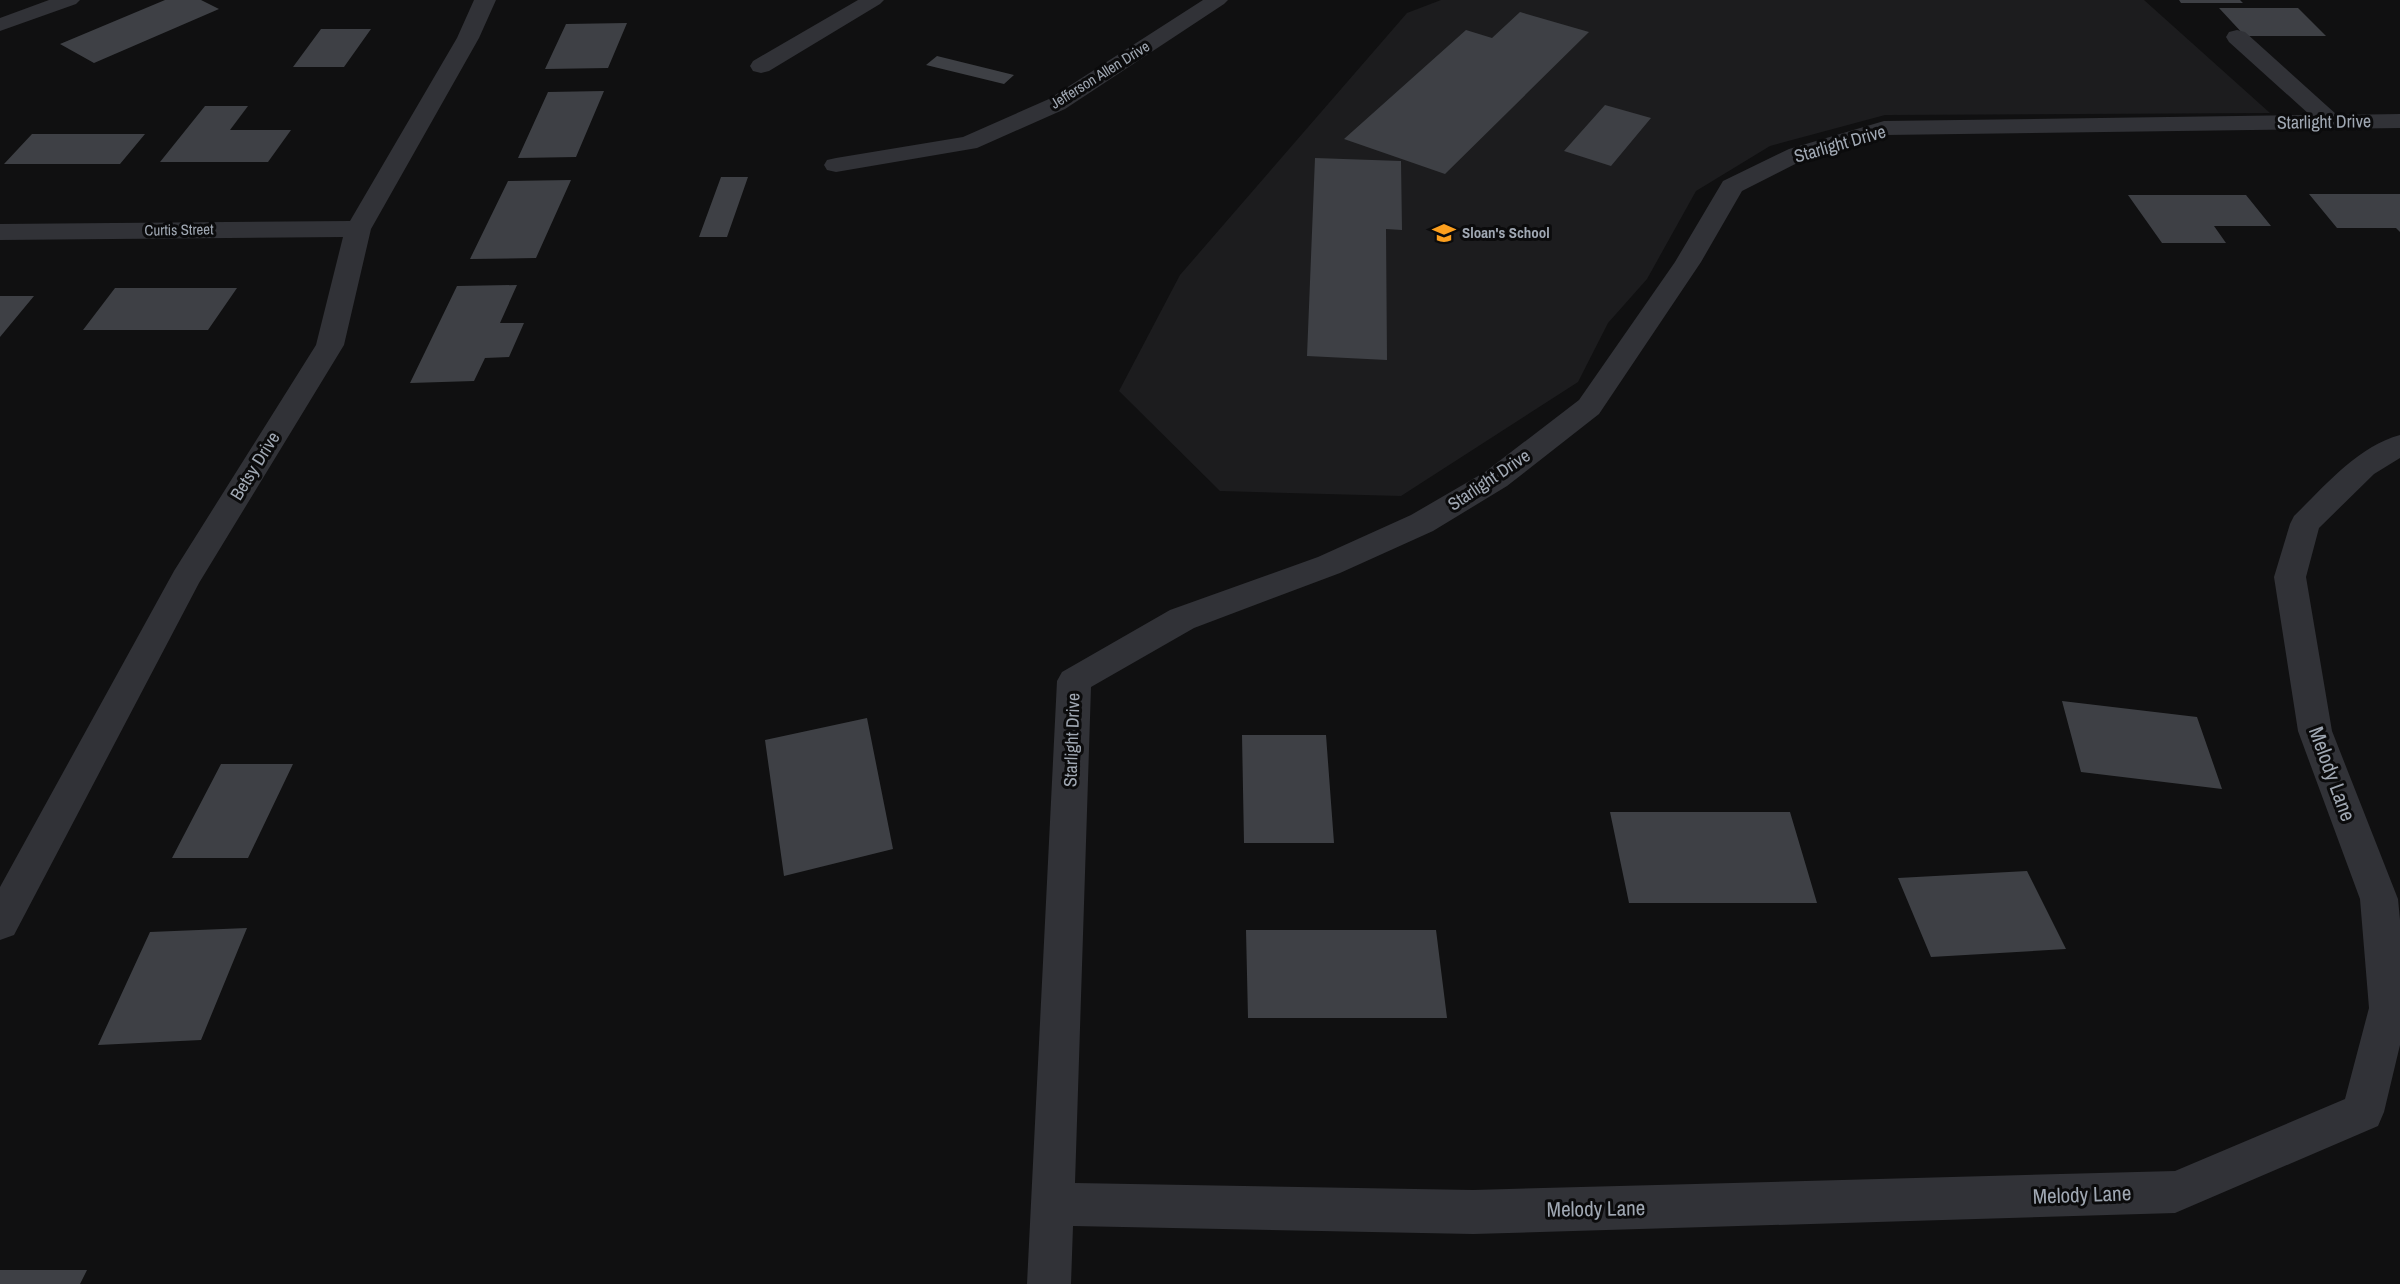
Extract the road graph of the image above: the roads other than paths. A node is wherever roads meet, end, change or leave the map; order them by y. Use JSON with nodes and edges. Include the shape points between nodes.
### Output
{"nodes":[{"id":1,"x":69,"y":0,"type":"edge"},
{"id":2,"x":485,"y":0,"type":"edge"},
{"id":3,"x":873,"y":0,"type":"edge"},
{"id":4,"x":1217,"y":0,"type":"edge"},
{"id":5,"x":0,"y":25,"type":"edge"},
{"id":6,"x":2237,"y":37,"type":"dead end"},
{"id":7,"x":761,"y":66,"type":"dead end"},
{"id":8,"x":2400,"y":121,"type":"edge"},
{"id":9,"x":2331,"y":122,"type":"junction"},
{"id":10,"x":836,"y":165,"type":"dead end"},
{"id":11,"x":357,"y":229,"type":"junction"},
{"id":12,"x":0,"y":232,"type":"edge"},
{"id":13,"x":2400,"y":445,"type":"edge"},
{"id":14,"x":0,"y":923,"type":"edge"},
{"id":15,"x":1053,"y":1204,"type":"junction"},
{"id":16,"x":1049,"y":1284,"type":"edge"}],
"edges":[{"from":1,"to":5,"type":"street"},
{"from":2,"to":11,"type":"street","name":"Betsy Drive","via":[[468,38]]},
{"from":3,"to":7,"type":"street"},
{"from":4,"to":10,"type":"street","name":"Jefferson Allen Drive","via":[[1057,104],[969,142]]},
{"from":6,"to":9,"type":"street"},
{"from":8,"to":9,"type":"street","name":"Starlight Drive"},
{"from":9,"to":15,"type":"street","name":"Starlight Drive","via":[[1884,128],[1797,154],[1732,186],[1688,262],[1589,407],[1496,480],[1422,523],[1329,565],[1182,620],[1074,681]]},
{"from":11,"to":12,"type":"street","name":"Curtis Street"},
{"from":11,"to":14,"type":"street","name":"Betsy Drive","via":[[330,345],[185,579]]},
{"from":13,"to":15,"type":"street","name":"Melody Lane","via":[[2363,467],[2305,524],[2290,577],[2314,731],[2379,899],[2389,1008],[2363,1112],[2175,1192],[1473,1212]]},
{"from":15,"to":16,"type":"street","name":"Starlight Drive"}]}
